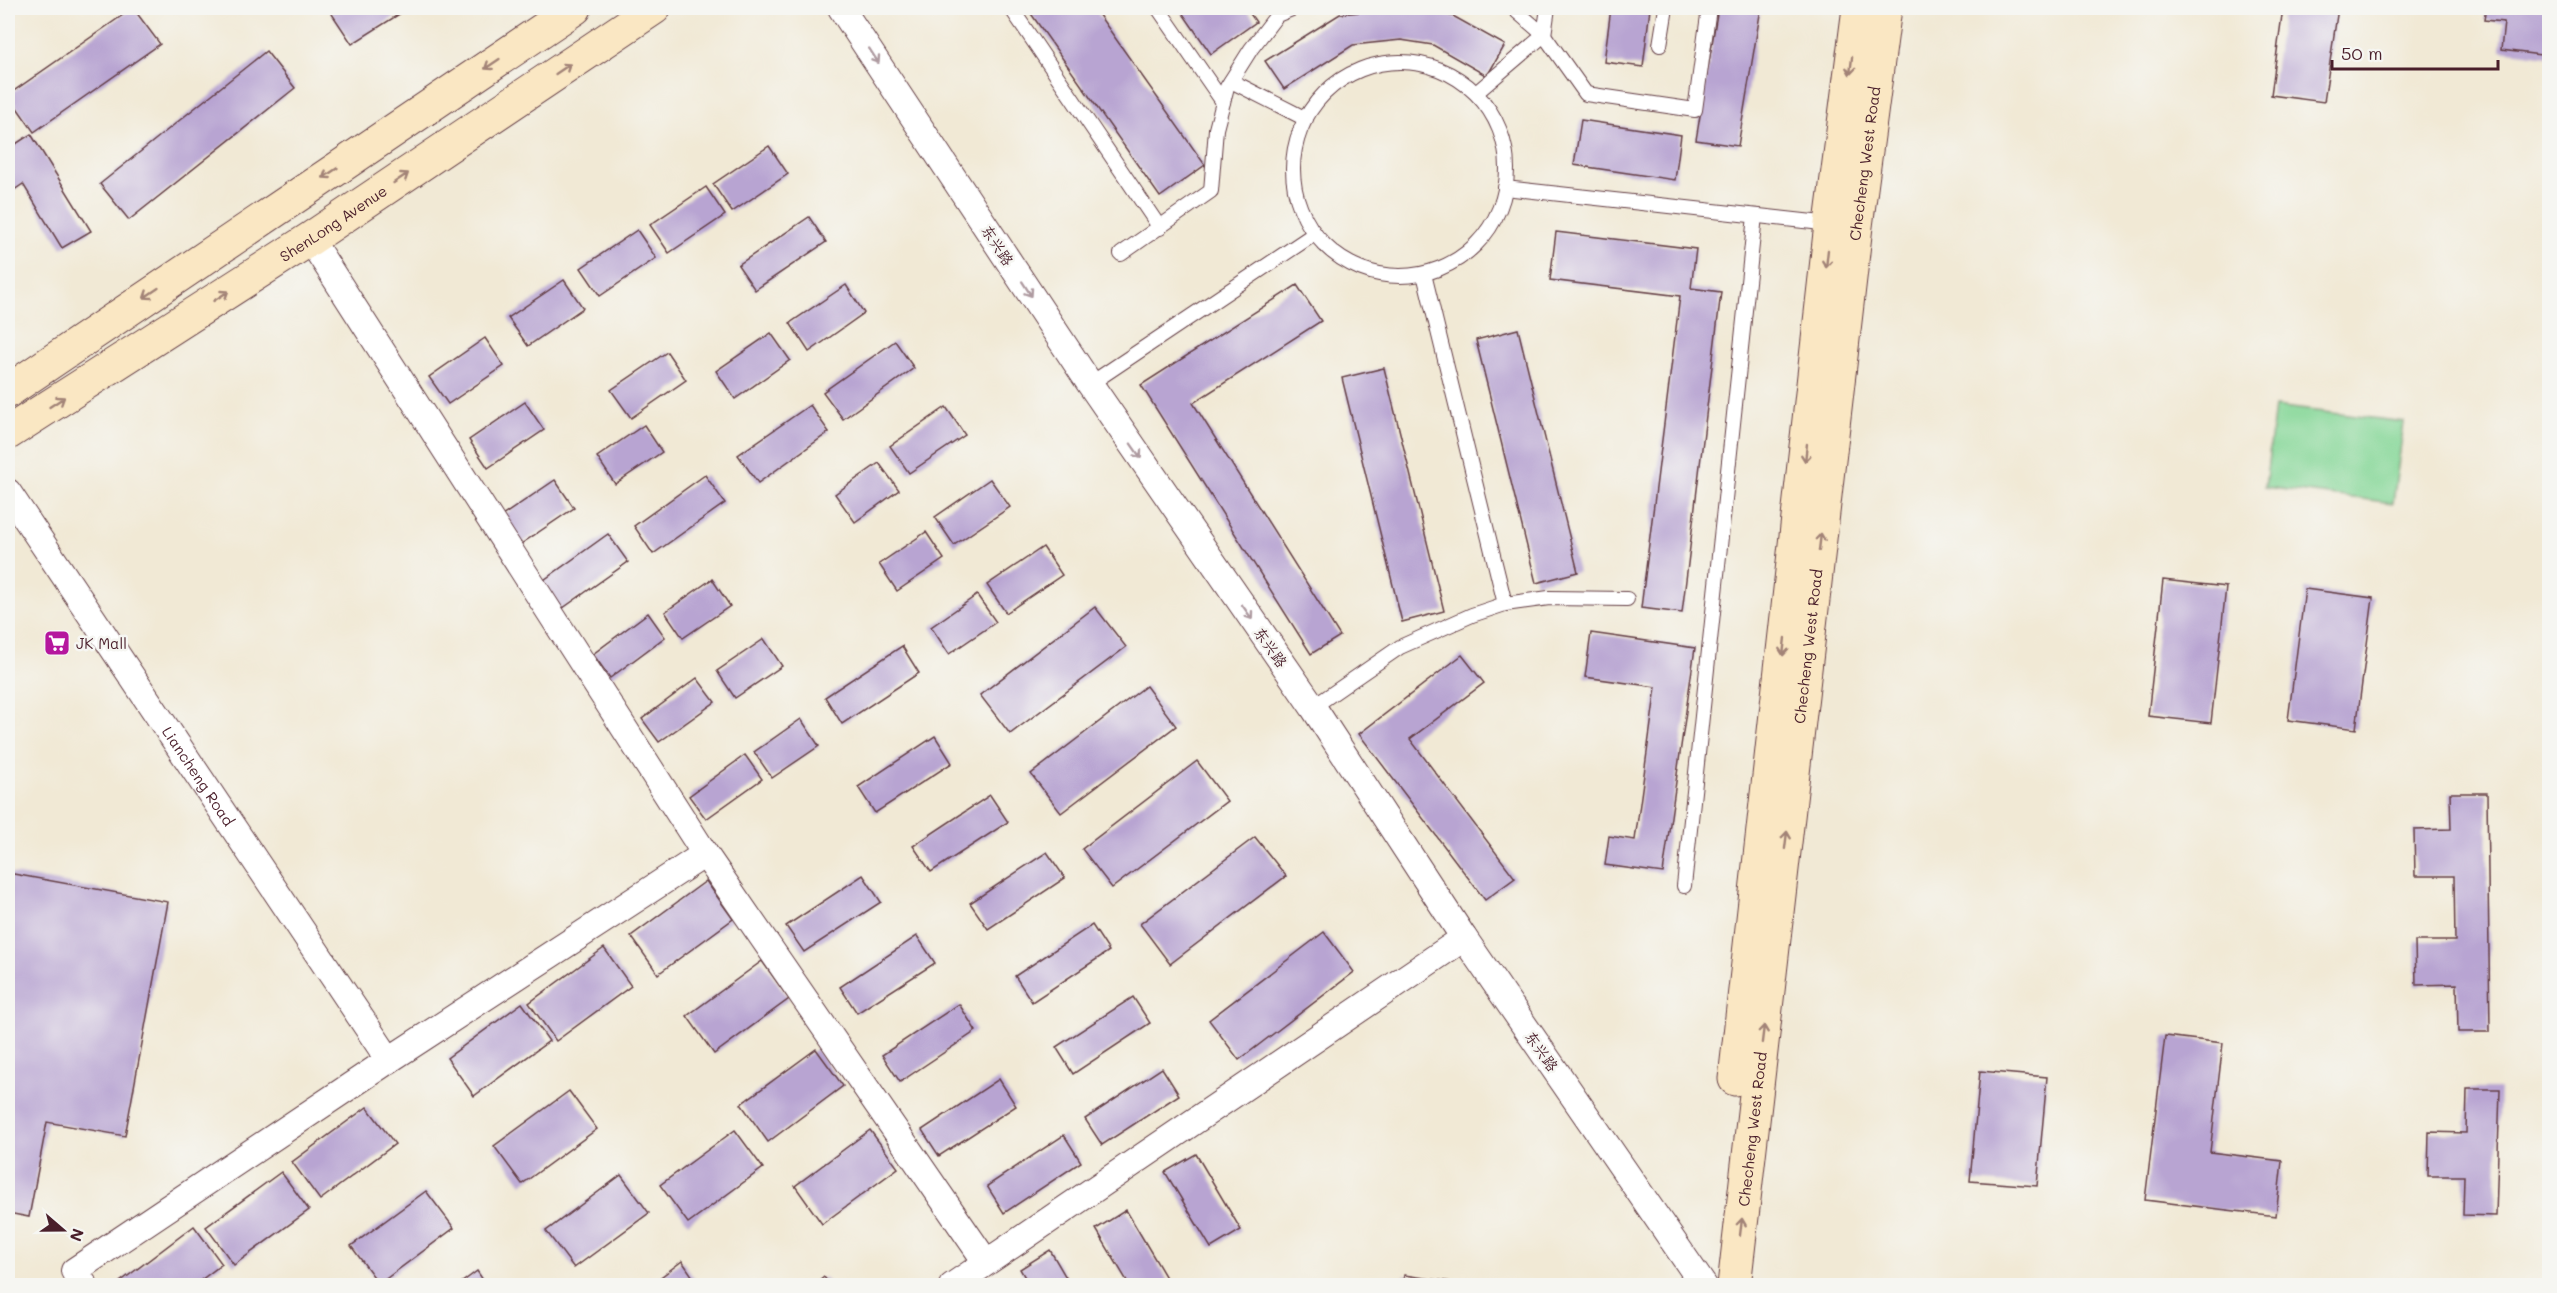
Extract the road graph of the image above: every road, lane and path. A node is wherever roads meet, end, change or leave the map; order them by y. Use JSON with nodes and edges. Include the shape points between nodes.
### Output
{"nodes":[{"id":1,"x":575,"y":8,"type":"edge"},
{"id":2,"x":654,"y":8,"type":"edge"},
{"id":3,"x":842,"y":8,"type":"edge"},
{"id":4,"x":1011,"y":8,"type":"edge"},
{"id":5,"x":1158,"y":8,"type":"edge"},
{"id":6,"x":1294,"y":8,"type":"edge"},
{"id":7,"x":1513,"y":8,"type":"edge"},
{"id":8,"x":1548,"y":8,"type":"edge"},
{"id":9,"x":1666,"y":8,"type":"edge"},
{"id":10,"x":1709,"y":8,"type":"edge"},
{"id":11,"x":1859,"y":8,"type":"edge"},
{"id":12,"x":1885,"y":8,"type":"edge"},
{"id":13,"x":1274,"y":11,"type":"edge"},
{"id":14,"x":1544,"y":34,"type":"junction"},
{"id":15,"x":1660,"y":45,"type":"dead end"},
{"id":16,"x":1231,"y":81,"type":"junction"},
{"id":17,"x":1476,"y":93,"type":"junction"},
{"id":18,"x":1223,"y":102,"type":"junction"},
{"id":19,"x":1306,"y":119,"type":"junction"},
{"id":20,"x":1505,"y":188,"type":"junction"},
{"id":21,"x":1755,"y":216,"type":"junction"},
{"id":22,"x":1844,"y":225,"type":"junction"},
{"id":23,"x":1160,"y":228,"type":"junction"},
{"id":24,"x":1314,"y":234,"type":"junction"},
{"id":25,"x":310,"y":239,"type":"junction"},
{"id":26,"x":1121,"y":254,"type":"dead end"},
{"id":27,"x":1424,"y":274,"type":"junction"},
{"id":28,"x":1090,"y":384,"type":"junction"},
{"id":29,"x":8,"y":390,"type":"edge"},
{"id":30,"x":8,"y":433,"type":"edge"},
{"id":31,"x":8,"y":492,"type":"edge"},
{"id":32,"x":1627,"y":599,"type":"dead end"},
{"id":33,"x":1505,"y":604,"type":"junction"},
{"id":34,"x":1313,"y":707,"type":"junction"},
{"id":35,"x":705,"y":854,"type":"junction"},
{"id":36,"x":1684,"y":886,"type":"dead end"},
{"id":37,"x":1464,"y":938,"type":"junction"},
{"id":38,"x":389,"y":1060,"type":"junction"},
{"id":39,"x":986,"y":1262,"type":"junction"},
{"id":40,"x":85,"y":1286,"type":"edge"},
{"id":41,"x":952,"y":1286,"type":"edge"},
{"id":42,"x":1704,"y":1286,"type":"edge"},
{"id":43,"x":1712,"y":1286,"type":"edge"},
{"id":44,"x":1734,"y":1286,"type":"edge"}],
"edges":[{"from":1,"to":29,"type":"main road","one_way":true},
{"from":25,"to":2,"type":"main road","name":"ShenLong Avenue","one_way":true},
{"from":3,"to":28,"type":"street","name":"东兴路","one_way":true},
{"from":4,"to":23,"type":"lane"},
{"from":5,"to":18,"type":"lane"},
{"from":6,"to":13,"type":"lane"},
{"from":7,"to":14,"type":"lane"},
{"from":8,"to":14,"type":"lane"},
{"from":9,"to":15,"type":"lane"},
{"from":10,"to":14,"type":"lane","via":[[1695,110],[1586,94]]},
{"from":11,"to":22,"type":"main road","name":"Checheng West Road","one_way":true},
{"from":12,"to":22,"type":"main road","name":"Checheng West Road"},
{"from":13,"to":16,"type":"lane"},
{"from":14,"to":17,"type":"lane"},
{"from":16,"to":18,"type":"lane"},
{"from":16,"to":19,"type":"lane"},
{"from":17,"to":19,"type":"lane","via":[[1453,76],[1427,65],[1380,64],[1345,78],[1322,96]]},
{"from":17,"to":20,"type":"lane","via":[[1496,121],[1503,143]]},
{"from":18,"to":23,"type":"lane","via":[[1216,129],[1211,191]]},
{"from":19,"to":24,"type":"lane","via":[[1293,166],[1302,213]]},
{"from":20,"to":21,"type":"lane"},
{"from":20,"to":27,"type":"lane","via":[[1498,212],[1485,233],[1448,265]]},
{"from":21,"to":22,"type":"lane"},
{"from":21,"to":36,"type":"lane"},
{"from":22,"to":43,"type":"main road","name":"Checheng West Road","one_way":true},
{"from":44,"to":22,"type":"main road","name":"Checheng West Road","one_way":true},
{"from":23,"to":26,"type":"lane"},
{"from":24,"to":27,"type":"lane","via":[[1331,252],[1360,268],[1400,276]]},
{"from":24,"to":28,"type":"lane"},
{"from":30,"to":25,"type":"main road","name":"ShenLong Avenue","one_way":true},
{"from":25,"to":35,"type":"street"},
{"from":27,"to":33,"type":"lane"},
{"from":28,"to":34,"type":"street","name":"东兴路","one_way":true},
{"from":31,"to":38,"type":"street","name":"Liancheng Road"},
{"from":32,"to":33,"type":"lane","via":[[1549,598]]},
{"from":33,"to":34,"type":"lane","via":[[1400,647]]},
{"from":34,"to":37,"type":"street","name":"东兴路"},
{"from":35,"to":38,"type":"street"},
{"from":35,"to":39,"type":"street"},
{"from":37,"to":39,"type":"street"},
{"from":37,"to":42,"type":"street","name":"东兴路"},
{"from":38,"to":40,"type":"street","via":[[74,1271]]},
{"from":39,"to":41,"type":"street"}]}
